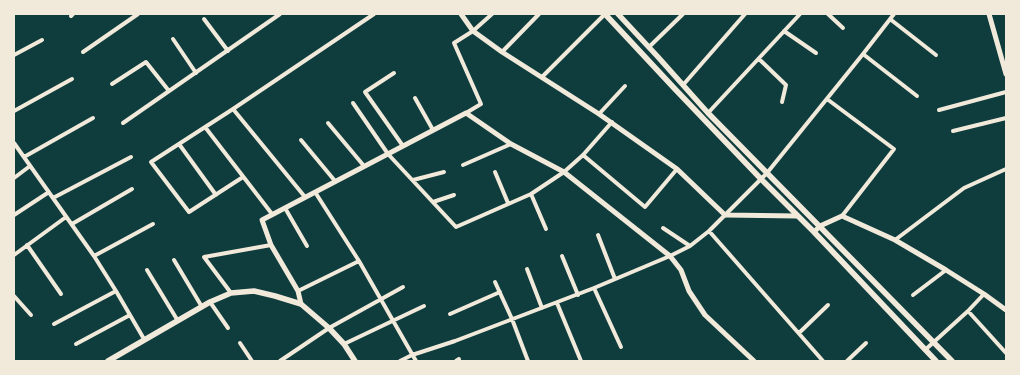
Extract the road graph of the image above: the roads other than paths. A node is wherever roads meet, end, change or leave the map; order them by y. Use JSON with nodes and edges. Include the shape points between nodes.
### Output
{"nodes":[{"id":1,"x":138,"y":14,"type":"edge"},
{"id":2,"x":280,"y":14,"type":"edge"},
{"id":3,"x":374,"y":14,"type":"edge"},
{"id":4,"x":461,"y":14,"type":"edge"},
{"id":5,"x":492,"y":14,"type":"edge"},
{"id":6,"x":539,"y":14,"type":"edge"},
{"id":7,"x":605,"y":14,"type":"edge"},
{"id":8,"x":618,"y":14,"type":"edge"},
{"id":9,"x":684,"y":14,"type":"edge"},
{"id":10,"x":745,"y":14,"type":"edge"},
{"id":11,"x":800,"y":14,"type":"edge"},
{"id":12,"x":828,"y":14,"type":"edge"},
{"id":13,"x":894,"y":14,"type":"edge"},
{"id":14,"x":988,"y":14,"type":"edge"},
{"id":15,"x":204,"y":19,"type":"dead end"},
{"id":16,"x":890,"y":19,"type":"junction"},
{"id":17,"x":843,"y":28,"type":"dead end"},
{"id":18,"x":473,"y":31,"type":"junction"},
{"id":19,"x":784,"y":31,"type":"junction"},
{"id":20,"x":173,"y":39,"type":"dead end"},
{"id":21,"x":42,"y":40,"type":"dead end"},
{"id":22,"x":649,"y":47,"type":"junction"},
{"id":23,"x":228,"y":51,"type":"junction"},
{"id":24,"x":83,"y":52,"type":"dead end"},
{"id":25,"x":502,"y":52,"type":"junction"},
{"id":26,"x":816,"y":53,"type":"dead end"},
{"id":27,"x":864,"y":54,"type":"junction"},
{"id":28,"x":14,"y":55,"type":"edge"},
{"id":29,"x":936,"y":55,"type":"dead end"},
{"id":30,"x":758,"y":58,"type":"junction"},
{"id":31,"x":196,"y":73,"type":"junction"},
{"id":32,"x":394,"y":73,"type":"dead end"},
{"id":33,"x":1006,"y":74,"type":"edge"},
{"id":34,"x":542,"y":77,"type":"junction"},
{"id":35,"x":72,"y":79,"type":"dead end"},
{"id":36,"x":112,"y":84,"type":"dead end"},
{"id":37,"x":683,"y":85,"type":"junction"},
{"id":38,"x":625,"y":86,"type":"dead end"},
{"id":39,"x":169,"y":92,"type":"junction"},
{"id":40,"x":1006,"y":92,"type":"edge"},
{"id":41,"x":917,"y":96,"type":"dead end"},
{"id":42,"x":415,"y":98,"type":"dead end"},
{"id":43,"x":827,"y":99,"type":"junction"},
{"id":44,"x":782,"y":102,"type":"dead end"},
{"id":45,"x":352,"y":103,"type":"dead end"},
{"id":46,"x":233,"y":109,"type":"junction"},
{"id":47,"x":940,"y":110,"type":"dead end"},
{"id":48,"x":14,"y":111,"type":"edge"},
{"id":49,"x":466,"y":113,"type":"junction"},
{"id":50,"x":708,"y":113,"type":"junction"},
{"id":51,"x":599,"y":114,"type":"junction"},
{"id":52,"x":93,"y":118,"type":"dead end"},
{"id":53,"x":1006,"y":118,"type":"edge"},
{"id":54,"x":612,"y":122,"type":"junction"},
{"id":55,"x":123,"y":123,"type":"dead end"},
{"id":56,"x":328,"y":123,"type":"dead end"},
{"id":57,"x":205,"y":127,"type":"junction"},
{"id":58,"x":433,"y":130,"type":"junction"},
{"id":59,"x":953,"y":131,"type":"dead end"},
{"id":60,"x":301,"y":140,"type":"dead end"},
{"id":61,"x":14,"y":143,"type":"edge"},
{"id":62,"x":179,"y":144,"type":"junction"},
{"id":63,"x":511,"y":144,"type":"junction"},
{"id":64,"x":403,"y":146,"type":"junction"},
{"id":65,"x":388,"y":154,"type":"junction"},
{"id":66,"x":583,"y":155,"type":"junction"},
{"id":67,"x":24,"y":156,"type":"junction"},
{"id":68,"x":131,"y":157,"type":"dead end"},
{"id":69,"x":463,"y":165,"type":"dead end"},
{"id":70,"x":30,"y":166,"type":"junction"},
{"id":71,"x":364,"y":166,"type":"junction"},
{"id":72,"x":677,"y":169,"type":"junction"},
{"id":73,"x":1006,"y":169,"type":"edge"},
{"id":74,"x":444,"y":172,"type":"dead end"},
{"id":75,"x":495,"y":172,"type":"dead end"},
{"id":76,"x":564,"y":172,"type":"junction"},
{"id":77,"x":767,"y":173,"type":"junction"},
{"id":78,"x":243,"y":177,"type":"junction"},
{"id":79,"x":14,"y":178,"type":"edge"},
{"id":80,"x":761,"y":179,"type":"junction"},
{"id":81,"x":413,"y":180,"type":"junction"},
{"id":82,"x":335,"y":182,"type":"junction"},
{"id":83,"x":132,"y":189,"type":"dead end"},
{"id":84,"x":49,"y":192,"type":"junction"},
{"id":85,"x":315,"y":192,"type":"junction"},
{"id":86,"x":531,"y":194,"type":"junction"},
{"id":87,"x":216,"y":195,"type":"junction"},
{"id":88,"x":454,"y":195,"type":"dead end"},
{"id":89,"x":306,"y":197,"type":"junction"},
{"id":90,"x":53,"y":198,"type":"junction"},
{"id":91,"x":433,"y":202,"type":"junction"},
{"id":92,"x":508,"y":203,"type":"junction"},
{"id":93,"x":285,"y":208,"type":"junction"},
{"id":94,"x":272,"y":214,"type":"junction"},
{"id":95,"x":14,"y":215,"type":"edge"},
{"id":96,"x":724,"y":215,"type":"junction"},
{"id":97,"x":797,"y":216,"type":"junction"},
{"id":98,"x":842,"y":216,"type":"junction"},
{"id":99,"x":66,"y":217,"type":"junction"},
{"id":100,"x":72,"y":224,"type":"junction"},
{"id":101,"x":153,"y":224,"type":"dead end"},
{"id":102,"x":820,"y":226,"type":"junction"},
{"id":103,"x":663,"y":228,"type":"dead end"},
{"id":104,"x":546,"y":229,"type":"dead end"},
{"id":105,"x":708,"y":231,"type":"junction"},
{"id":106,"x":814,"y":232,"type":"junction"},
{"id":107,"x":598,"y":235,"type":"dead end"},
{"id":108,"x":895,"y":240,"type":"junction"},
{"id":109,"x":27,"y":245,"type":"junction"},
{"id":110,"x":271,"y":245,"type":"junction"},
{"id":111,"x":308,"y":246,"type":"dead end"},
{"id":112,"x":690,"y":246,"type":"junction"},
{"id":113,"x":14,"y":255,"type":"edge"},
{"id":114,"x":94,"y":256,"type":"junction"},
{"id":115,"x":562,"y":256,"type":"dead end"},
{"id":116,"x":670,"y":256,"type":"junction"},
{"id":117,"x":174,"y":260,"type":"dead end"},
{"id":118,"x":359,"y":261,"type":"junction"},
{"id":119,"x":527,"y":269,"type":"dead end"},
{"id":120,"x":147,"y":270,"type":"dead end"},
{"id":121,"x":946,"y":270,"type":"junction"},
{"id":122,"x":615,"y":279,"type":"junction"},
{"id":123,"x":495,"y":282,"type":"dead end"},
{"id":124,"x":403,"y":286,"type":"dead end"},
{"id":125,"x":594,"y":288,"type":"junction"},
{"id":126,"x":116,"y":291,"type":"junction"},
{"id":127,"x":298,"y":291,"type":"junction"},
{"id":128,"x":500,"y":292,"type":"junction"},
{"id":129,"x":230,"y":293,"type":"junction"},
{"id":130,"x":61,"y":294,"type":"dead end"},
{"id":131,"x":984,"y":294,"type":"junction"},
{"id":132,"x":578,"y":295,"type":"junction"},
{"id":133,"x":913,"y":295,"type":"dead end"},
{"id":134,"x":14,"y":296,"type":"edge"},
{"id":135,"x":380,"y":299,"type":"junction"},
{"id":136,"x":210,"y":302,"type":"junction"},
{"id":137,"x":557,"y":303,"type":"junction"},
{"id":138,"x":301,"y":304,"type":"junction"},
{"id":139,"x":828,"y":305,"type":"dead end"},
{"id":140,"x":424,"y":306,"type":"dead end"},
{"id":141,"x":202,"y":307,"type":"junction"},
{"id":142,"x":542,"y":308,"type":"junction"},
{"id":143,"x":1006,"y":310,"type":"edge"},
{"id":144,"x":968,"y":311,"type":"junction"},
{"id":145,"x":450,"y":314,"type":"dead end"},
{"id":146,"x":31,"y":315,"type":"dead end"},
{"id":147,"x":130,"y":315,"type":"junction"},
{"id":148,"x":512,"y":319,"type":"junction"},
{"id":149,"x":178,"y":321,"type":"junction"},
{"id":150,"x":393,"y":321,"type":"junction"},
{"id":151,"x":54,"y":324,"type":"dead end"},
{"id":152,"x":228,"y":328,"type":"dead end"},
{"id":153,"x":329,"y":328,"type":"junction"},
{"id":154,"x":799,"y":333,"type":"junction"},
{"id":155,"x":144,"y":339,"type":"junction"},
{"id":156,"x":934,"y":342,"type":"junction"},
{"id":157,"x":240,"y":343,"type":"dead end"},
{"id":158,"x":866,"y":343,"type":"dead end"},
{"id":159,"x":76,"y":344,"type":"dead end"},
{"id":160,"x":344,"y":344,"type":"junction"},
{"id":161,"x":621,"y":347,"type":"dead end"},
{"id":162,"x":925,"y":350,"type":"junction"},
{"id":163,"x":1006,"y":353,"type":"edge"},
{"id":164,"x":412,"y":355,"type":"junction"},
{"id":165,"x":108,"y":361,"type":"edge"},
{"id":166,"x":252,"y":361,"type":"edge"},
{"id":167,"x":280,"y":361,"type":"edge"},
{"id":168,"x":355,"y":361,"type":"edge"},
{"id":169,"x":400,"y":361,"type":"edge"},
{"id":170,"x":416,"y":361,"type":"edge"},
{"id":171,"x":528,"y":361,"type":"edge"},
{"id":172,"x":581,"y":361,"type":"edge"},
{"id":173,"x":754,"y":361,"type":"edge"},
{"id":174,"x":823,"y":361,"type":"edge"},
{"id":175,"x":847,"y":361,"type":"edge"},
{"id":176,"x":936,"y":361,"type":"edge"},
{"id":177,"x":952,"y":361,"type":"edge"}],
"edges":[{"from":1,"to":24,"type":"street"},
{"from":2,"to":23,"type":"street"},
{"from":3,"to":46,"type":"street"},
{"from":4,"to":18,"type":"street"},
{"from":5,"to":18,"type":"street"},
{"from":6,"to":25,"type":"street"},
{"from":7,"to":34,"type":"street"},
{"from":7,"to":80,"type":"main road"},
{"from":8,"to":22,"type":"main road"},
{"from":9,"to":22,"type":"street"},
{"from":10,"to":37,"type":"street"},
{"from":11,"to":19,"type":"street"},
{"from":12,"to":17,"type":"street"},
{"from":13,"to":16,"type":"street"},
{"from":14,"to":33,"type":"street"},
{"from":15,"to":23,"type":"street"},
{"from":16,"to":27,"type":"street"},
{"from":16,"to":29,"type":"street"},
{"from":18,"to":25,"type":"street"},
{"from":18,"to":49,"type":"street","via":[[454,43],[481,104]]},
{"from":19,"to":26,"type":"street"},
{"from":19,"to":30,"type":"street"},
{"from":20,"to":31,"type":"street"},
{"from":21,"to":28,"type":"street"},
{"from":22,"to":37,"type":"main road"},
{"from":23,"to":31,"type":"street"},
{"from":25,"to":34,"type":"street"},
{"from":27,"to":41,"type":"street"},
{"from":27,"to":43,"type":"street"},
{"from":30,"to":44,"type":"street","via":[[786,85]]},
{"from":30,"to":50,"type":"street"},
{"from":31,"to":39,"type":"street"},
{"from":32,"to":64,"type":"street","via":[[365,92]]},
{"from":34,"to":51,"type":"street"},
{"from":35,"to":48,"type":"street"},
{"from":36,"to":39,"type":"street","via":[[146,62]]},
{"from":37,"to":50,"type":"main road"},
{"from":38,"to":51,"type":"street"},
{"from":39,"to":55,"type":"street"},
{"from":40,"to":47,"type":"street"},
{"from":42,"to":58,"type":"street"},
{"from":43,"to":77,"type":"street"},
{"from":43,"to":98,"type":"street","via":[[894,149]]},
{"from":45,"to":65,"type":"street"},
{"from":46,"to":57,"type":"street"},
{"from":46,"to":89,"type":"street"},
{"from":49,"to":58,"type":"street"},
{"from":49,"to":63,"type":"street"},
{"from":50,"to":77,"type":"main road"},
{"from":51,"to":54,"type":"street"},
{"from":52,"to":67,"type":"street"},
{"from":53,"to":59,"type":"street"},
{"from":54,"to":66,"type":"street"},
{"from":54,"to":72,"type":"street"},
{"from":56,"to":71,"type":"street"},
{"from":57,"to":62,"type":"street"},
{"from":57,"to":78,"type":"street"},
{"from":58,"to":64,"type":"street"},
{"from":60,"to":82,"type":"street"},
{"from":61,"to":67,"type":"street"},
{"from":62,"to":87,"type":"street"},
{"from":62,"to":87,"type":"street","via":[[151,162],[189,212]]},
{"from":63,"to":69,"type":"street"},
{"from":63,"to":76,"type":"street"},
{"from":64,"to":65,"type":"street"},
{"from":65,"to":71,"type":"street"},
{"from":65,"to":81,"type":"street"},
{"from":66,"to":72,"type":"street","via":[[645,207]]},
{"from":66,"to":76,"type":"street"},
{"from":67,"to":70,"type":"street"},
{"from":68,"to":90,"type":"street"},
{"from":70,"to":79,"type":"street"},
{"from":70,"to":84,"type":"street"},
{"from":71,"to":82,"type":"street"},
{"from":72,"to":96,"type":"street"},
{"from":73,"to":108,"type":"street","via":[[964,188]]},
{"from":74,"to":81,"type":"street"},
{"from":75,"to":92,"type":"street"},
{"from":76,"to":86,"type":"street"},
{"from":76,"to":116,"type":"street"},
{"from":77,"to":80,"type":"street"},
{"from":77,"to":102,"type":"main road"},
{"from":78,"to":87,"type":"street"},
{"from":78,"to":94,"type":"street"},
{"from":80,"to":96,"type":"street"},
{"from":80,"to":97,"type":"main road"},
{"from":81,"to":91,"type":"street"},
{"from":82,"to":85,"type":"street"},
{"from":83,"to":100,"type":"street"},
{"from":84,"to":90,"type":"street"},
{"from":84,"to":95,"type":"street"},
{"from":85,"to":89,"type":"street"},
{"from":85,"to":118,"type":"street"},
{"from":86,"to":92,"type":"street"},
{"from":86,"to":104,"type":"street"},
{"from":88,"to":91,"type":"street"},
{"from":89,"to":93,"type":"street"},
{"from":90,"to":99,"type":"street"},
{"from":91,"to":92,"type":"street","via":[[456,227]]},
{"from":93,"to":94,"type":"street"},
{"from":93,"to":111,"type":"street"},
{"from":94,"to":110,"type":"street","via":[[262,220]]},
{"from":96,"to":97,"type":"street"},
{"from":96,"to":105,"type":"street"},
{"from":97,"to":106,"type":"main road"},
{"from":98,"to":102,"type":"street"},
{"from":98,"to":108,"type":"street"},
{"from":99,"to":100,"type":"street"},
{"from":99,"to":109,"type":"street"},
{"from":100,"to":114,"type":"street"},
{"from":101,"to":114,"type":"street"},
{"from":102,"to":106,"type":"street"},
{"from":102,"to":156,"type":"main road"},
{"from":103,"to":112,"type":"street"},
{"from":105,"to":112,"type":"street"},
{"from":105,"to":154,"type":"street"},
{"from":106,"to":162,"type":"main road"},
{"from":107,"to":122,"type":"street"},
{"from":108,"to":121,"type":"street"},
{"from":109,"to":113,"type":"street"},
{"from":109,"to":130,"type":"street"},
{"from":110,"to":127,"type":"street"},
{"from":110,"to":129,"type":"street","via":[[204,257]]},
{"from":112,"to":116,"type":"street"},
{"from":114,"to":126,"type":"street"},
{"from":115,"to":132,"type":"street"},
{"from":116,"to":122,"type":"street"},
{"from":116,"to":173,"type":"street","via":[[681,270],[688,291],[705,315]]},
{"from":117,"to":141,"type":"street"},
{"from":118,"to":127,"type":"street"},
{"from":118,"to":135,"type":"street"},
{"from":119,"to":142,"type":"street"},
{"from":120,"to":149,"type":"street"},
{"from":121,"to":131,"type":"street"},
{"from":121,"to":133,"type":"street"},
{"from":122,"to":125,"type":"street"},
{"from":123,"to":128,"type":"street"},
{"from":124,"to":135,"type":"street"},
{"from":125,"to":132,"type":"street"},
{"from":125,"to":161,"type":"street"},
{"from":126,"to":147,"type":"street"},
{"from":126,"to":151,"type":"street"},
{"from":127,"to":138,"type":"street"},
{"from":128,"to":145,"type":"street"},
{"from":128,"to":148,"type":"street"},
{"from":129,"to":136,"type":"main road"},
{"from":129,"to":138,"type":"main road","via":[[254,291]]},
{"from":131,"to":143,"type":"street"},
{"from":131,"to":144,"type":"street"},
{"from":132,"to":137,"type":"street"},
{"from":134,"to":146,"type":"street"},
{"from":135,"to":150,"type":"street"},
{"from":135,"to":153,"type":"street"},
{"from":136,"to":141,"type":"main road"},
{"from":136,"to":152,"type":"street"},
{"from":137,"to":142,"type":"street"},
{"from":137,"to":172,"type":"street"},
{"from":138,"to":153,"type":"main road"},
{"from":139,"to":154,"type":"street"},
{"from":140,"to":150,"type":"street"},
{"from":141,"to":149,"type":"main road"},
{"from":142,"to":148,"type":"street"},
{"from":144,"to":156,"type":"street"},
{"from":144,"to":163,"type":"street"},
{"from":147,"to":155,"type":"street"},
{"from":147,"to":159,"type":"street"},
{"from":148,"to":164,"type":"street"},
{"from":148,"to":171,"type":"street"},
{"from":149,"to":155,"type":"main road"},
{"from":150,"to":160,"type":"street"},
{"from":150,"to":164,"type":"street"},
{"from":153,"to":160,"type":"main road"},
{"from":153,"to":167,"type":"street"},
{"from":154,"to":174,"type":"street"},
{"from":155,"to":165,"type":"main road"},
{"from":156,"to":162,"type":"street"},
{"from":156,"to":177,"type":"main road"},
{"from":157,"to":166,"type":"street"},
{"from":158,"to":175,"type":"street"},
{"from":160,"to":168,"type":"main road"},
{"from":162,"to":176,"type":"main road"},
{"from":164,"to":169,"type":"street"},
{"from":164,"to":170,"type":"street"}]}
